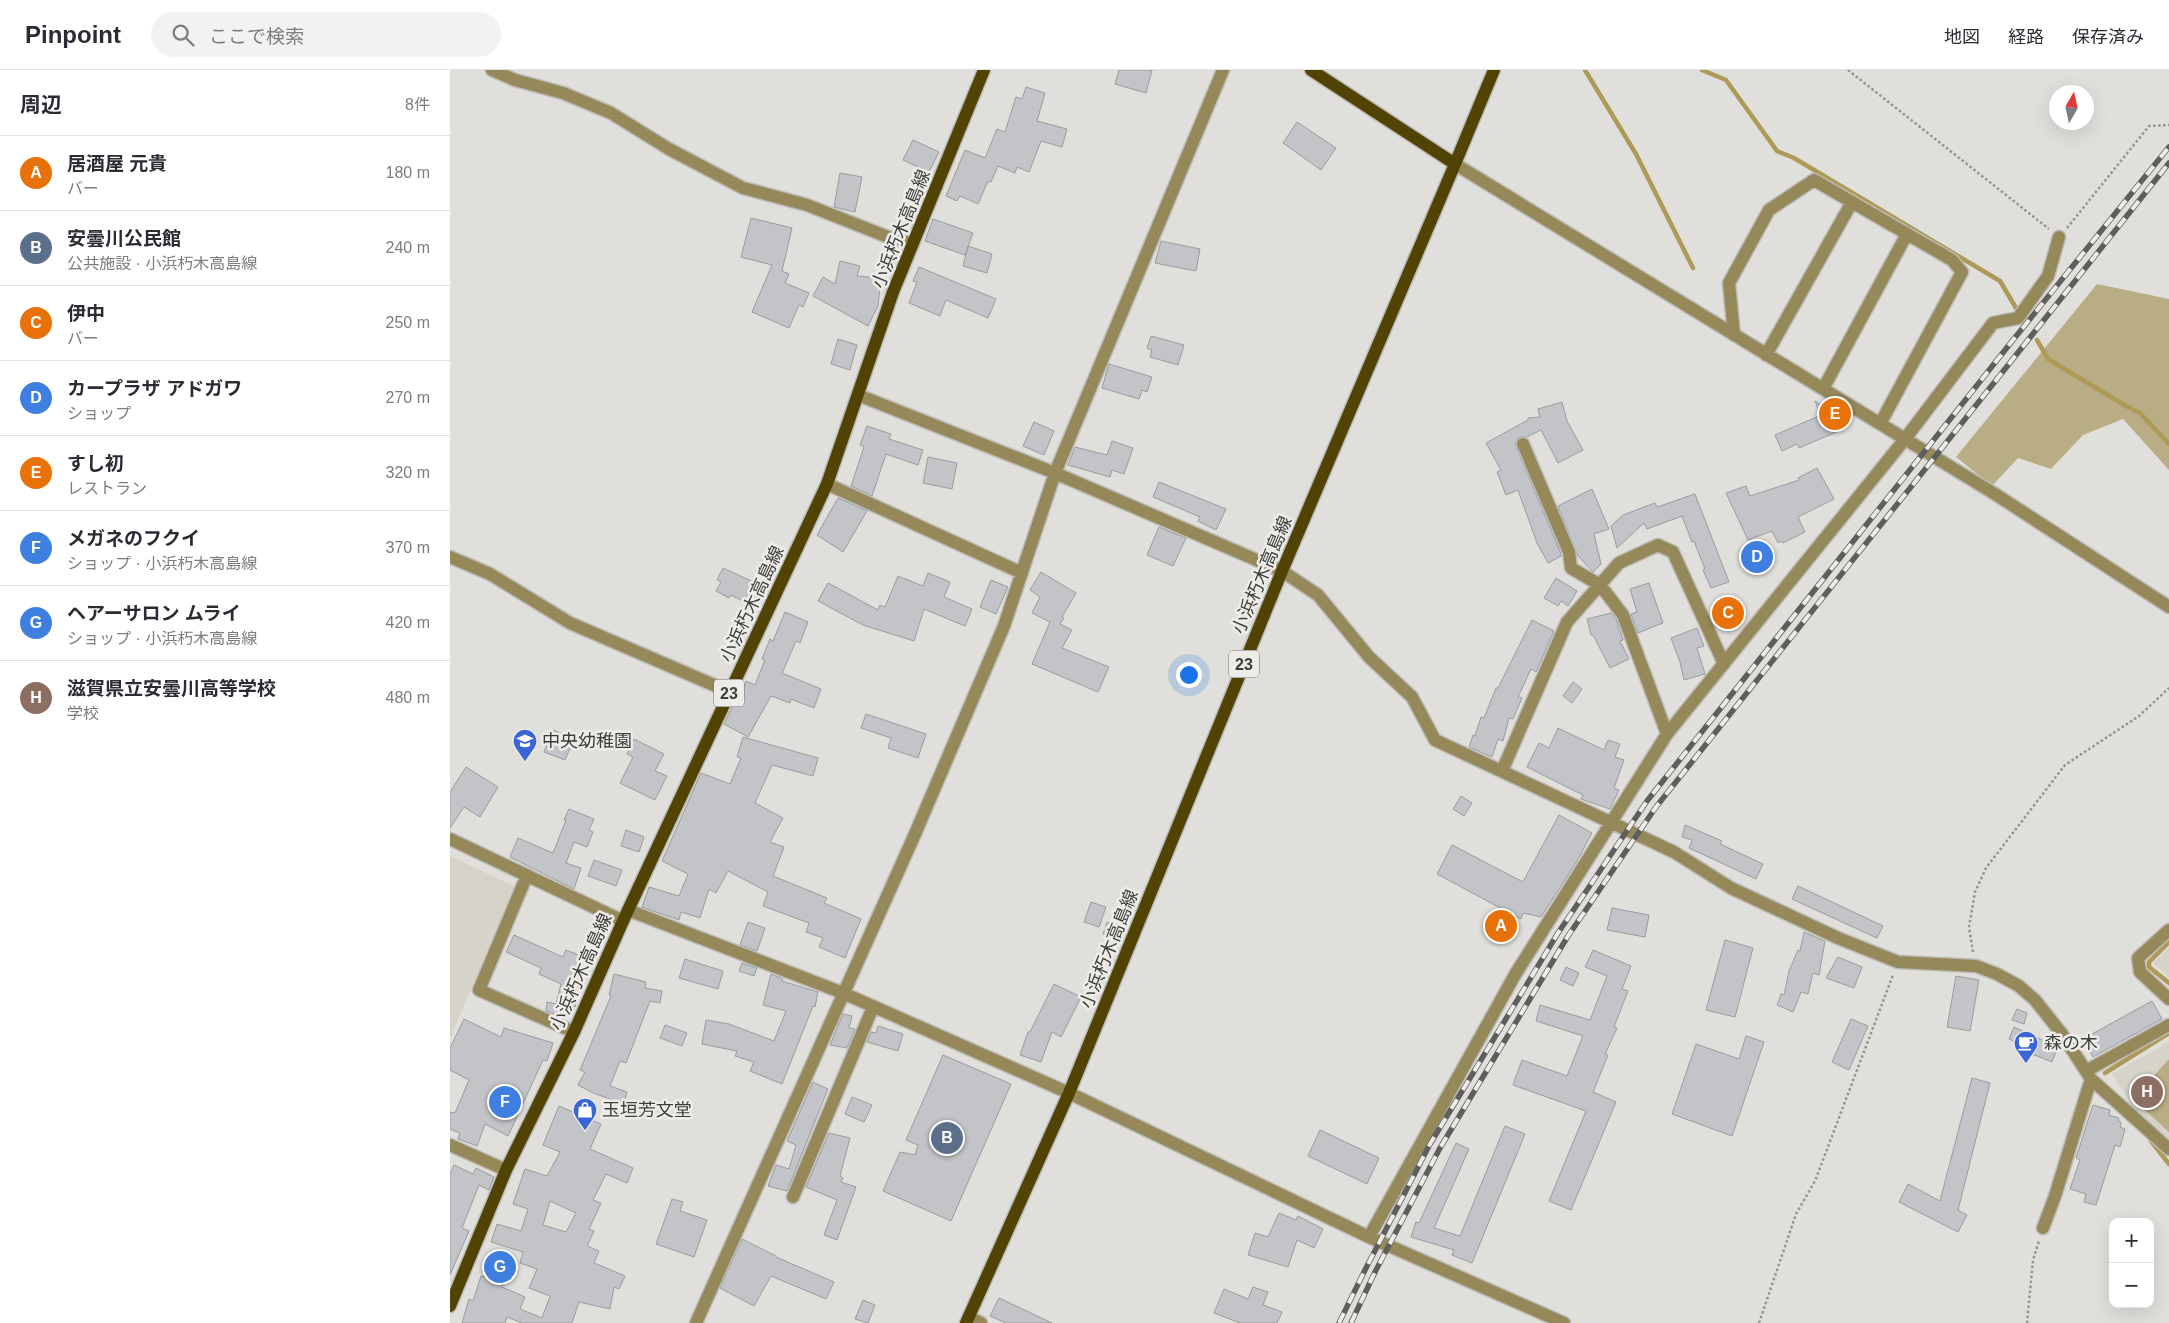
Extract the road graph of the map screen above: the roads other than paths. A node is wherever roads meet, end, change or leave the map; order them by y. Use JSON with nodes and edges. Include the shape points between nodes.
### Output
{"nodes":[{"id":1,"x":492,"y":70,"type":"edge"},
{"id":2,"x":984,"y":70,"type":"edge"},
{"id":3,"x":1223,"y":70,"type":"edge"},
{"id":4,"x":1311,"y":70,"type":"edge"},
{"id":5,"x":1494,"y":70,"type":"edge"},
{"id":6,"x":1455,"y":164,"type":"junction"},
{"id":7,"x":1852,"y":202,"type":"junction"},
{"id":8,"x":1907,"y":234,"type":"junction"},
{"id":9,"x":2059,"y":237,"type":"road end"},
{"id":10,"x":913,"y":244,"type":"junction"},
{"id":11,"x":1734,"y":335,"type":"junction"},
{"id":12,"x":1766,"y":355,"type":"junction"},
{"id":13,"x":1823,"y":389,"type":"junction"},
{"id":14,"x":858,"y":395,"type":"junction"},
{"id":15,"x":1880,"y":424,"type":"junction"},
{"id":16,"x":1904,"y":439,"type":"junction"},
{"id":17,"x":1523,"y":444,"type":"dead end"},
{"id":18,"x":1055,"y":473,"type":"junction"},
{"id":19,"x":827,"y":484,"type":"junction"},
{"id":20,"x":450,"y":558,"type":"edge"},
{"id":21,"x":1282,"y":571,"type":"junction"},
{"id":22,"x":1022,"y":573,"type":"junction"},
{"id":23,"x":1600,"y":585,"type":"junction"},
{"id":24,"x":2169,"y":607,"type":"edge"},
{"id":25,"x":1724,"y":664,"type":"junction"},
{"id":26,"x":730,"y":692,"type":"junction"},
{"id":27,"x":1666,"y":734,"type":"junction"},
{"id":28,"x":1502,"y":771,"type":"junction"},
{"id":29,"x":1611,"y":823,"type":"junction"},
{"id":30,"x":450,"y":838,"type":"edge"},
{"id":31,"x":527,"y":875,"type":"junction"},
{"id":32,"x":625,"y":915,"type":"junction"},
{"id":33,"x":2169,"y":930,"type":"edge"},
{"id":34,"x":842,"y":994,"type":"junction"},
{"id":35,"x":2169,"y":999,"type":"edge"},
{"id":36,"x":873,"y":1007,"type":"junction"},
{"id":37,"x":2169,"y":1025,"type":"edge"},
{"id":38,"x":574,"y":1032,"type":"junction"},
{"id":39,"x":2089,"y":1075,"type":"junction"},
{"id":40,"x":1069,"y":1093,"type":"junction"},
{"id":41,"x":450,"y":1145,"type":"edge"},
{"id":42,"x":2169,"y":1149,"type":"edge"},
{"id":43,"x":506,"y":1170,"type":"junction"},
{"id":44,"x":793,"y":1197,"type":"dead end"},
{"id":45,"x":2043,"y":1228,"type":"road end"},
{"id":46,"x":1368,"y":1237,"type":"junction"},
{"id":47,"x":450,"y":1306,"type":"edge"},
{"id":48,"x":967,"y":1320,"type":"edge"},
{"id":49,"x":696,"y":1323,"type":"edge"},
{"id":50,"x":980,"y":1323,"type":"edge"},
{"id":51,"x":1564,"y":1323,"type":"edge"}],
"edges":[{"from":1,"to":10,"type":"street","via":[[563,93],[610,113],[743,188],[807,205]]},
{"from":2,"to":10,"type":"main road","name":"小浜朽木高島線","number":"23"},
{"from":3,"to":18,"type":"street"},
{"from":4,"to":6,"type":"main road"},
{"from":5,"to":6,"type":"main road","name":"小浜朽木高島線"},
{"from":6,"to":11,"type":"street"},
{"from":6,"to":21,"type":"main road","name":"小浜朽木高島線","number":"23"},
{"from":7,"to":8,"type":"street"},
{"from":7,"to":11,"type":"street","via":[[1814,180],[1770,210],[1729,284]]},
{"from":7,"to":12,"type":"street"},
{"from":8,"to":13,"type":"street"},
{"from":8,"to":15,"type":"street","via":[[1952,260],[1962,272]]},
{"from":9,"to":16,"type":"street","via":[[2048,276],[2018,318],[1993,323]]},
{"from":10,"to":14,"type":"main road","name":"小浜朽木高島線","number":"23"},
{"from":11,"to":12,"type":"street"},
{"from":12,"to":13,"type":"street"},
{"from":13,"to":15,"type":"street"},
{"from":14,"to":18,"type":"street"},
{"from":14,"to":19,"type":"main road","name":"小浜朽木高島線","number":"23"},
{"from":15,"to":16,"type":"street"},
{"from":16,"to":24,"type":"street"},
{"from":16,"to":25,"type":"street"},
{"from":17,"to":23,"type":"street","via":[[1569,552],[1571,568]]},
{"from":18,"to":21,"type":"street"},
{"from":18,"to":22,"type":"street"},
{"from":19,"to":22,"type":"street"},
{"from":19,"to":26,"type":"main road","name":"小浜朽木高島線","number":"23"},
{"from":20,"to":26,"type":"street","via":[[490,574],[570,623]]},
{"from":21,"to":28,"type":"street","via":[[1318,595],[1369,657],[1412,697],[1435,740]]},
{"from":21,"to":40,"type":"main road","name":"小浜朽木高島線","number":"23"},
{"from":22,"to":34,"type":"street","via":[[1004,626]]},
{"from":23,"to":25,"type":"street","via":[[1619,564],[1658,545],[1673,552]]},
{"from":23,"to":27,"type":"street","via":[[1623,615]]},
{"from":23,"to":28,"type":"street","via":[[1567,622]]},
{"from":25,"to":27,"type":"street"},
{"from":26,"to":32,"type":"main road","name":"小浜朽木高島線","number":"23"},
{"from":27,"to":29,"type":"street"},
{"from":28,"to":29,"type":"street"},
{"from":29,"to":39,"type":"street","via":[[1674,852],[1731,888],[1898,962],[1976,966],[1998,974],[2035,1000]]},
{"from":29,"to":46,"type":"street","via":[[1516,972]]},
{"from":30,"to":31,"type":"street"},
{"from":31,"to":32,"type":"street"},
{"from":31,"to":38,"type":"street","via":[[479,990]]},
{"from":32,"to":34,"type":"street"},
{"from":32,"to":38,"type":"main road","name":"小浜朽木高島線","number":"23"},
{"from":33,"to":35,"type":"street","via":[[2138,958],[2140,972]]},
{"from":34,"to":36,"type":"street"},
{"from":34,"to":49,"type":"street"},
{"from":36,"to":40,"type":"street"},
{"from":36,"to":44,"type":"street"},
{"from":37,"to":39,"type":"street"},
{"from":38,"to":43,"type":"main road","name":"小浜朽木高島線","number":"23"},
{"from":39,"to":42,"type":"street"},
{"from":39,"to":45,"type":"street"},
{"from":40,"to":46,"type":"street"},
{"from":40,"to":48,"type":"main road","name":"小浜朽木高島線","number":"23"},
{"from":41,"to":43,"type":"street"},
{"from":43,"to":47,"type":"main road","name":"小浜朽木高島線","number":"23"},
{"from":46,"to":51,"type":"street"},
{"from":48,"to":50,"type":"street"}]}
